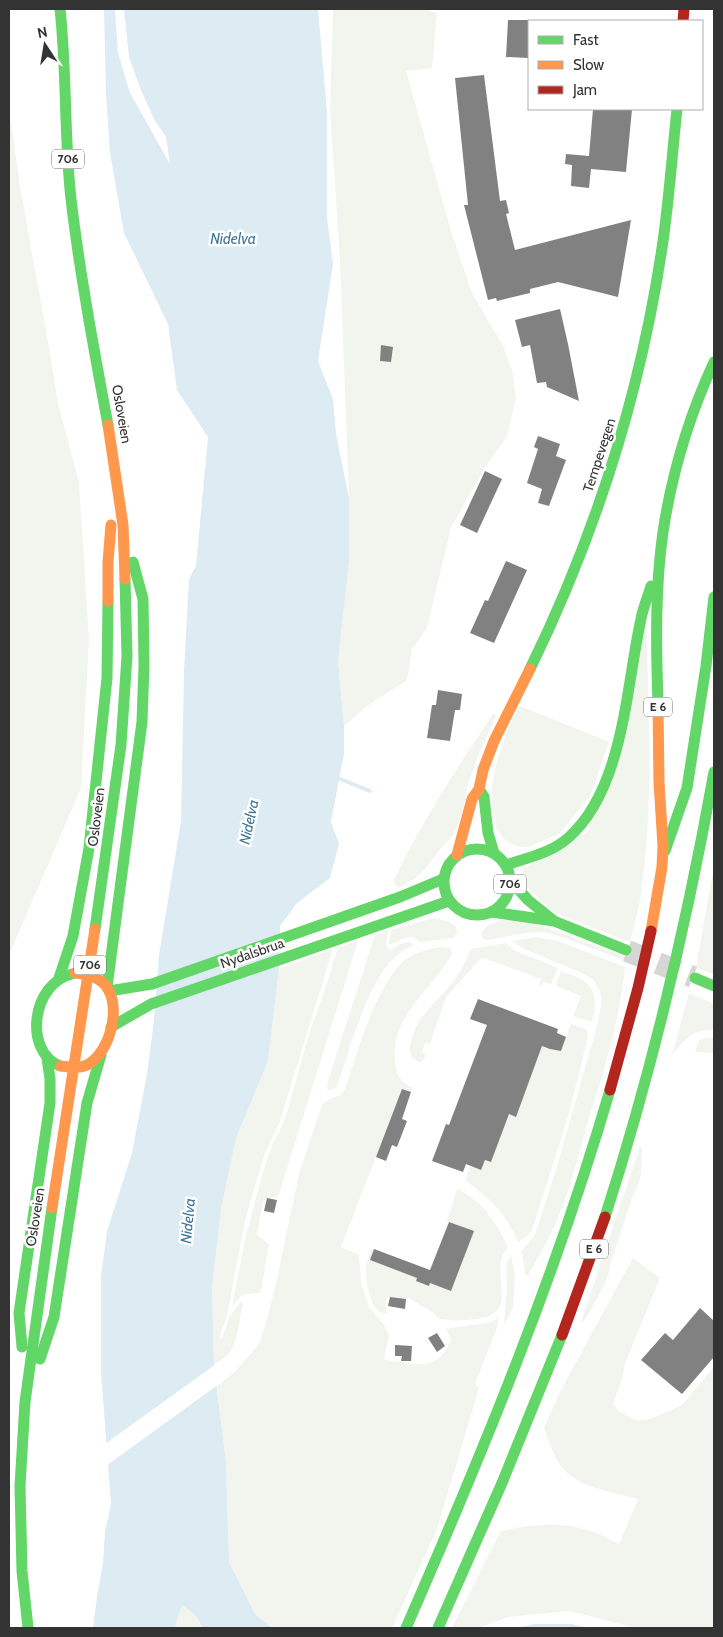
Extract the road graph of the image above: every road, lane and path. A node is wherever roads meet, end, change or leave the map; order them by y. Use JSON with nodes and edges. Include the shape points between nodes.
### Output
{"nodes":[{"id":1,"x":60,"y":9,"type":"edge"},
{"id":2,"x":677,"y":110,"type":"edge"},
{"id":3,"x":714,"y":362,"type":"edge"},
{"id":4,"x":117,"y":476,"type":"junction"},
{"id":5,"x":123,"y":525,"type":"junction"},
{"id":6,"x":660,"y":559,"type":"junction"},
{"id":7,"x":714,"y":597,"type":"edge"},
{"id":8,"x":714,"y":772,"type":"edge"},
{"id":9,"x":479,"y":789,"type":"junction"},
{"id":10,"x":494,"y":853,"type":"junction"},
{"id":11,"x":457,"y":855,"type":"junction"},
{"id":12,"x":663,"y":856,"type":"junction"},
{"id":13,"x":506,"y":865,"type":"junction"},
{"id":14,"x":443,"y":879,"type":"junction"},
{"id":15,"x":510,"y":880,"type":"junction"},
{"id":16,"x":449,"y":901,"type":"junction"},
{"id":17,"x":492,"y":912,"type":"junction"},
{"id":18,"x":554,"y":921,"type":"junction"},
{"id":19,"x":626,"y":950,"type":"tunnel mouth"},
{"id":20,"x":59,"y":978,"type":"junction"},
{"id":21,"x":695,"y":978,"type":"tunnel mouth"},
{"id":22,"x":714,"y":986,"type":"edge"},
{"id":23,"x":108,"y":989,"type":"junction"},
{"id":24,"x":111,"y":1027,"type":"junction"},
{"id":25,"x":100,"y":1055,"type":"junction"},
{"id":26,"x":47,"y":1058,"type":"junction"},
{"id":27,"x":25,"y":1402,"type":"junction"},
{"id":28,"x":28,"y":1628,"type":"edge"},
{"id":29,"x":406,"y":1628,"type":"edge"},
{"id":30,"x":438,"y":1628,"type":"edge"}],
"edges":[{"from":1,"to":4,"type":"main road","name":"Osloveien","number":"706","via":[[71,198]]},
{"from":2,"to":9,"type":"main road","name":"Tempevegen","via":[[662,248],[627,418],[582,551],[494,741]]},
{"from":3,"to":6,"type":"main road","number":"E 6","via":[[688,427],[672,487]]},
{"from":4,"to":5,"type":"main road","name":"Osloveien","number":"706"},
{"from":4,"to":20,"type":"main road","number":"706","via":[[108,562],[107,678],[89,848],[73,936]]},
{"from":5,"to":23,"type":"main road","number":"706","via":[[142,599],[144,665],[140,742]]},
{"from":5,"to":27,"type":"main road","name":"Osloveien","number":"706","via":[[127,656],[121,746]]},
{"from":6,"to":12,"type":"main road","number":"E 6","via":[[658,769]]},
{"from":6,"to":13,"type":"main road","number":"E 6","via":[[640,620],[612,764],[595,806],[569,838],[539,855]]},
{"from":7,"to":12,"type":"main road","via":[[687,788]]},
{"from":8,"to":30,"type":"main road","number":"E 6","via":[[696,874],[662,1023],[638,1113],[598,1239],[486,1520]]},
{"from":9,"to":10,"type":"main road","via":[[484,797]]},
{"from":9,"to":11,"type":"main road","name":"Tempevegen","via":[[472,798]]},
{"from":10,"to":11,"type":"main road","via":[[477,848]]},
{"from":10,"to":13,"type":"main road","number":"706"},
{"from":11,"to":14,"type":"main road","via":[[448,864]]},
{"from":12,"to":29,"type":"main road","number":"E 6","via":[[652,931],[585,1176],[505,1398]]},
{"from":13,"to":15,"type":"main road","number":"706"},
{"from":14,"to":16,"type":"main road"},
{"from":14,"to":23,"type":"main road","name":"Nydalsbrua","number":"706","via":[[152,984]]},
{"from":15,"to":17,"type":"main road","number":"706","via":[[503,902]]},
{"from":15,"to":18,"type":"main road","number":"706"},
{"from":16,"to":17,"type":"main road","number":"706","via":[[469,914]]},
{"from":16,"to":24,"type":"main road","name":"Nydalsbrua","via":[[151,1004]]},
{"from":17,"to":18,"type":"main road","number":"706"},
{"from":18,"to":19,"type":"main road","number":"706"},
{"from":20,"to":23,"type":"main road","number":"706","bridge":true,"via":[[76,973],[90,975]]},
{"from":20,"to":26,"type":"main road","number":"706","via":[[44,994],[38,1014],[38,1037]]},
{"from":21,"to":22,"type":"main road"},
{"from":23,"to":24,"type":"main road","number":"706","bridge":true,"via":[[113,1009]]},
{"from":24,"to":25,"type":"main road","number":"706","bridge":true},
{"from":25,"to":26,"type":"main road","bridge":true,"via":[[82,1067],[67,1068]]},
{"from":25,"to":27,"type":"main road","number":"706","via":[[87,1103],[54,1317]]},
{"from":26,"to":27,"type":"main road","number":"706","via":[[50,1103],[19,1313]]},
{"from":27,"to":28,"type":"main road","name":"Osloveien","number":"706","via":[[20,1527]]}]}
